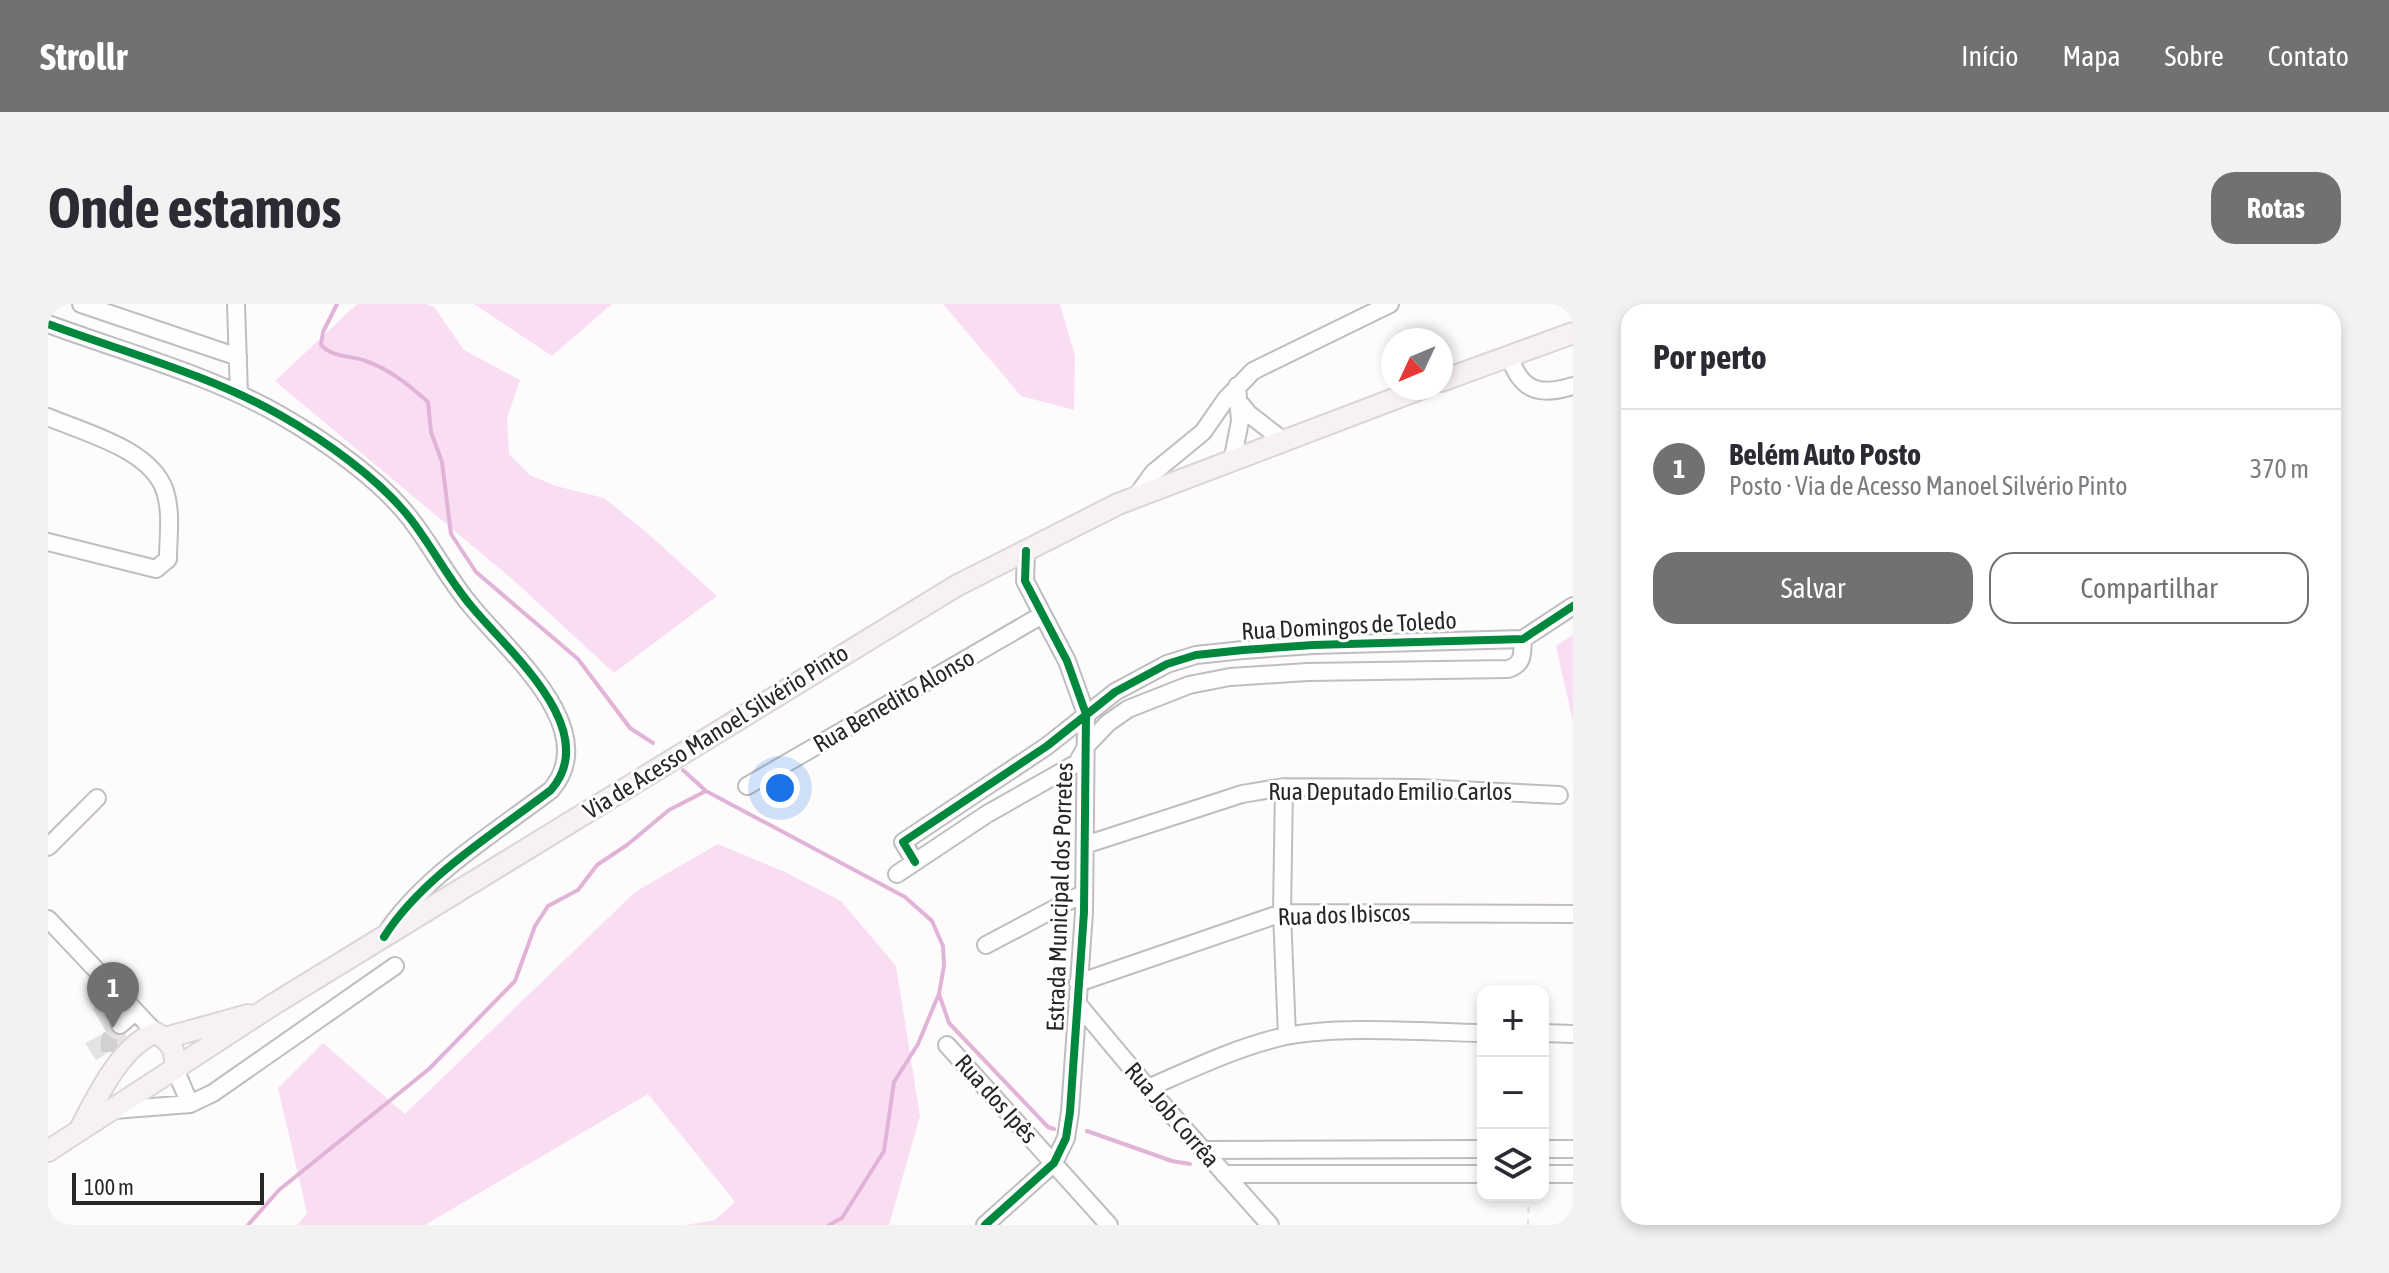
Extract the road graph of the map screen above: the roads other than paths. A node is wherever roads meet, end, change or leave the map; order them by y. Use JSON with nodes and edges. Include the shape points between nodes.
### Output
{"nodes":[{"id":1,"x":81,"y":304,"type":"edge"},
{"id":2,"x":236,"y":304,"type":"edge"},
{"id":3,"x":1390,"y":304,"type":"edge"},
{"id":4,"x":48,"y":324,"type":"edge"},
{"id":5,"x":1573,"y":333,"type":"edge"},
{"id":6,"x":1509,"y":355,"type":"junction"},
{"id":7,"x":238,"y":357,"type":"junction"},
{"id":8,"x":1453,"y":376,"type":"edge"},
{"id":9,"x":1573,"y":386,"type":"edge"},
{"id":10,"x":239,"y":394,"type":"junction"},
{"id":11,"x":1238,"y":394,"type":"junction"},
{"id":12,"x":1392,"y":400,"type":"edge"},
{"id":13,"x":48,"y":417,"type":"edge"},
{"id":14,"x":1285,"y":442,"type":"junction"},
{"id":15,"x":1232,"y":462,"type":"junction"},
{"id":16,"x":1135,"y":499,"type":"junction"},
{"id":17,"x":48,"y":542,"type":"edge"},
{"id":18,"x":1026,"y":551,"type":"junction"},
{"id":19,"x":1573,"y":606,"type":"edge"},
{"id":20,"x":1042,"y":615,"type":"junction"},
{"id":21,"x":1523,"y":639,"type":"junction"},
{"id":22,"x":1225,"y":652,"type":"junction"},
{"id":23,"x":1179,"y":661,"type":"junction"},
{"id":24,"x":1230,"y":677,"type":"junction"},
{"id":25,"x":1189,"y":685,"type":"junction"},
{"id":26,"x":1086,"y":714,"type":"junction"},
{"id":27,"x":1087,"y":745,"type":"junction"},
{"id":28,"x":747,"y":786,"type":"dead end"},
{"id":29,"x":1284,"y":787,"type":"junction"},
{"id":30,"x":1559,"y":795,"type":"dead end"},
{"id":31,"x":97,"y":798,"type":"dead end"},
{"id":32,"x":1085,"y":845,"type":"junction"},
{"id":33,"x":48,"y":847,"type":"edge"},
{"id":34,"x":915,"y":862,"type":"junction"},
{"id":35,"x":897,"y":874,"type":"dead end"},
{"id":36,"x":1084,"y":893,"type":"junction"},
{"id":37,"x":1282,"y":913,"type":"junction"},
{"id":38,"x":1573,"y":914,"type":"edge"},
{"id":39,"x":48,"y":919,"type":"edge"},
{"id":40,"x":384,"y":937,"type":"junction"},
{"id":41,"x":986,"y":945,"type":"dead end"},
{"id":42,"x":395,"y":966,"type":"dead end"},
{"id":43,"x":1078,"y":983,"type":"junction"},
{"id":44,"x":1077,"y":1003,"type":"junction"},
{"id":45,"x":264,"y":1011,"type":"junction"},
{"id":46,"x":135,"y":1012,"type":"junction"},
{"id":47,"x":120,"y":1025,"type":"tunnel mouth"},
{"id":48,"x":1477,"y":1033,"type":"edge"},
{"id":49,"x":1549,"y":1033,"type":"edge"},
{"id":50,"x":1573,"y":1034,"type":"edge"},
{"id":51,"x":161,"y":1036,"type":"junction"},
{"id":52,"x":1287,"y":1036,"type":"junction"},
{"id":53,"x":947,"y":1045,"type":"dead end"},
{"id":54,"x":175,"y":1069,"type":"junction"},
{"id":55,"x":1148,"y":1088,"type":"junction"},
{"id":56,"x":190,"y":1104,"type":"junction"},
{"id":57,"x":112,"y":1110,"type":"junction"},
{"id":58,"x":64,"y":1137,"type":"edge"},
{"id":59,"x":1477,"y":1149,"type":"edge"},
{"id":60,"x":1549,"y":1149,"type":"edge"},
{"id":61,"x":1573,"y":1149,"type":"edge"},
{"id":62,"x":1203,"y":1150,"type":"junction"},
{"id":63,"x":48,"y":1151,"type":"edge"},
{"id":64,"x":48,"y":1158,"type":"edge"},
{"id":65,"x":1054,"y":1163,"type":"junction"},
{"id":66,"x":1224,"y":1174,"type":"junction"},
{"id":67,"x":1477,"y":1174,"type":"edge"},
{"id":68,"x":1549,"y":1174,"type":"edge"},
{"id":69,"x":1573,"y":1174,"type":"edge"},
{"id":70,"x":985,"y":1225,"type":"edge"},
{"id":71,"x":1109,"y":1225,"type":"edge"},
{"id":72,"x":1270,"y":1225,"type":"edge"}],
"edges":[{"from":1,"to":7,"type":"street"},
{"from":2,"to":7,"type":"street"},
{"from":3,"to":11,"type":"street","via":[[1253,371]]},
{"from":4,"to":10,"type":"street"},
{"from":5,"to":6,"type":"main road"},
{"from":6,"to":8,"type":"main road"},
{"from":6,"to":9,"type":"street","via":[[1519,379],[1531,388],[1545,392]]},
{"from":7,"to":10,"type":"street"},
{"from":10,"to":40,"type":"street","via":[[317,439],[400,506],[471,606],[542,688],[563,731],[566,768],[551,790],[426,886]]},
{"from":11,"to":14,"type":"street","via":[[1249,414]]},
{"from":11,"to":15,"type":"street","via":[[1240,421]]},
{"from":11,"to":16,"type":"street","via":[[1153,473]]},
{"from":12,"to":14,"type":"main road","name":"Via de Acesso Manoel Silvério Pinto"},
{"from":13,"to":17,"type":"street","via":[[137,455],[160,479],[169,513],[168,559],[150,569]]},
{"from":14,"to":15,"type":"main road","name":"Via de Acesso Manoel Silvério Pinto"},
{"from":15,"to":16,"type":"main road","name":"Via de Acesso Manoel Silvério Pinto"},
{"from":16,"to":18,"type":"main road","name":"Via de Acesso Manoel Silvério Pinto"},
{"from":18,"to":20,"type":"street","name":"Estrada Municipal dos Porretes","via":[[1025,581]]},
{"from":18,"to":40,"type":"main road","name":"Via de Acesso Manoel Silvério Pinto","via":[[936,597]]},
{"from":19,"to":21,"type":"street","name":"Rua Domingos de Toledo"},
{"from":20,"to":26,"type":"street","name":"Estrada Municipal dos Porretes","via":[[1067,661]]},
{"from":20,"to":28,"type":"street","name":"Rua Benedito Alonso"},
{"from":21,"to":22,"type":"street","name":"Rua Domingos de Toledo"},
{"from":21,"to":24,"type":"street","name":"Rua Domingos de Toledo","via":[[1522,659],[1508,669]]},
{"from":22,"to":23,"type":"street","name":"Rua Domingos de Toledo"},
{"from":22,"to":24,"type":"street"},
{"from":23,"to":25,"type":"street"},
{"from":23,"to":26,"type":"street","name":"Rua Domingos de Toledo","via":[[1139,678]]},
{"from":24,"to":25,"type":"street","name":"Rua Domingos de Toledo"},
{"from":25,"to":27,"type":"street","name":"Rua Domingos de Toledo","via":[[1128,709]]},
{"from":26,"to":27,"type":"street","name":"Estrada Municipal dos Porretes"},
{"from":26,"to":34,"type":"street","name":"Rua Domingos de Toledo","via":[[903,842]]},
{"from":27,"to":32,"type":"street","name":"Estrada Municipal dos Porretes"},
{"from":27,"to":34,"type":"street","name":"Rua Domingos de Toledo","via":[[1077,763]]},
{"from":29,"to":30,"type":"street","name":"Rua Deputado Emilio Carlos"},
{"from":29,"to":32,"type":"street","name":"Rua Deputado Emilio Carlos","via":[[1242,794]]},
{"from":29,"to":37,"type":"street"},
{"from":31,"to":33,"type":"street"},
{"from":32,"to":36,"type":"street","name":"Estrada Municipal dos Porretes"},
{"from":34,"to":35,"type":"street","name":"Rua Domingos de Toledo"},
{"from":36,"to":41,"type":"street"},
{"from":36,"to":43,"type":"street","name":"Estrada Municipal dos Porretes"},
{"from":37,"to":38,"type":"street","name":"Rua dos Ibiscos"},
{"from":37,"to":43,"type":"street","name":"Rua dos Ibiscos"},
{"from":37,"to":52,"type":"street"},
{"from":39,"to":46,"type":"street"},
{"from":40,"to":45,"type":"main road","name":"Via de Acesso Manoel Silvério Pinto"},
{"from":42,"to":56,"type":"street"},
{"from":43,"to":44,"type":"street","name":"Estrada Municipal dos Porretes"},
{"from":44,"to":55,"type":"street","name":"Rua Job Corrêa"},
{"from":44,"to":65,"type":"street","name":"Estrada Municipal dos Porretes","via":[[1070,1112]]},
{"from":45,"to":51,"type":"main road"},
{"from":45,"to":54,"type":"main road","name":"Via de Acesso Manoel Silvério Pinto"},
{"from":46,"to":47,"type":"street"},
{"from":46,"to":51,"type":"street"},
{"from":48,"to":52,"type":"street"},
{"from":49,"to":50,"type":"street"},
{"from":51,"to":54,"type":"main road","via":[[172,1045]]},
{"from":51,"to":58,"type":"main road","via":[[144,1037],[112,1061]]},
{"from":52,"to":55,"type":"street"},
{"from":53,"to":65,"type":"street","name":"Rua dos Ipês"},
{"from":54,"to":56,"type":"street"},
{"from":54,"to":57,"type":"main road","name":"Via de Acesso Manoel Silvério Pinto"},
{"from":55,"to":62,"type":"street","name":"Rua Job Corrêa"},
{"from":56,"to":57,"type":"street"},
{"from":57,"to":58,"type":"main road","name":"Via de Acesso Manoel Silvério Pinto"},
{"from":58,"to":63,"type":"main road","name":"Via de Acesso Manoel Silvério Pinto"},
{"from":58,"to":64,"type":"street"},
{"from":59,"to":62,"type":"street"},
{"from":60,"to":61,"type":"street"},
{"from":62,"to":66,"type":"street","name":"Rua Job Corrêa"},
{"from":65,"to":70,"type":"street","name":"Estrada Municipal dos Porretes"},
{"from":65,"to":71,"type":"street","name":"Rua dos Ipês"},
{"from":66,"to":67,"type":"street"},
{"from":66,"to":72,"type":"street","name":"Rua Job Corrêa"},
{"from":68,"to":69,"type":"street"}]}
